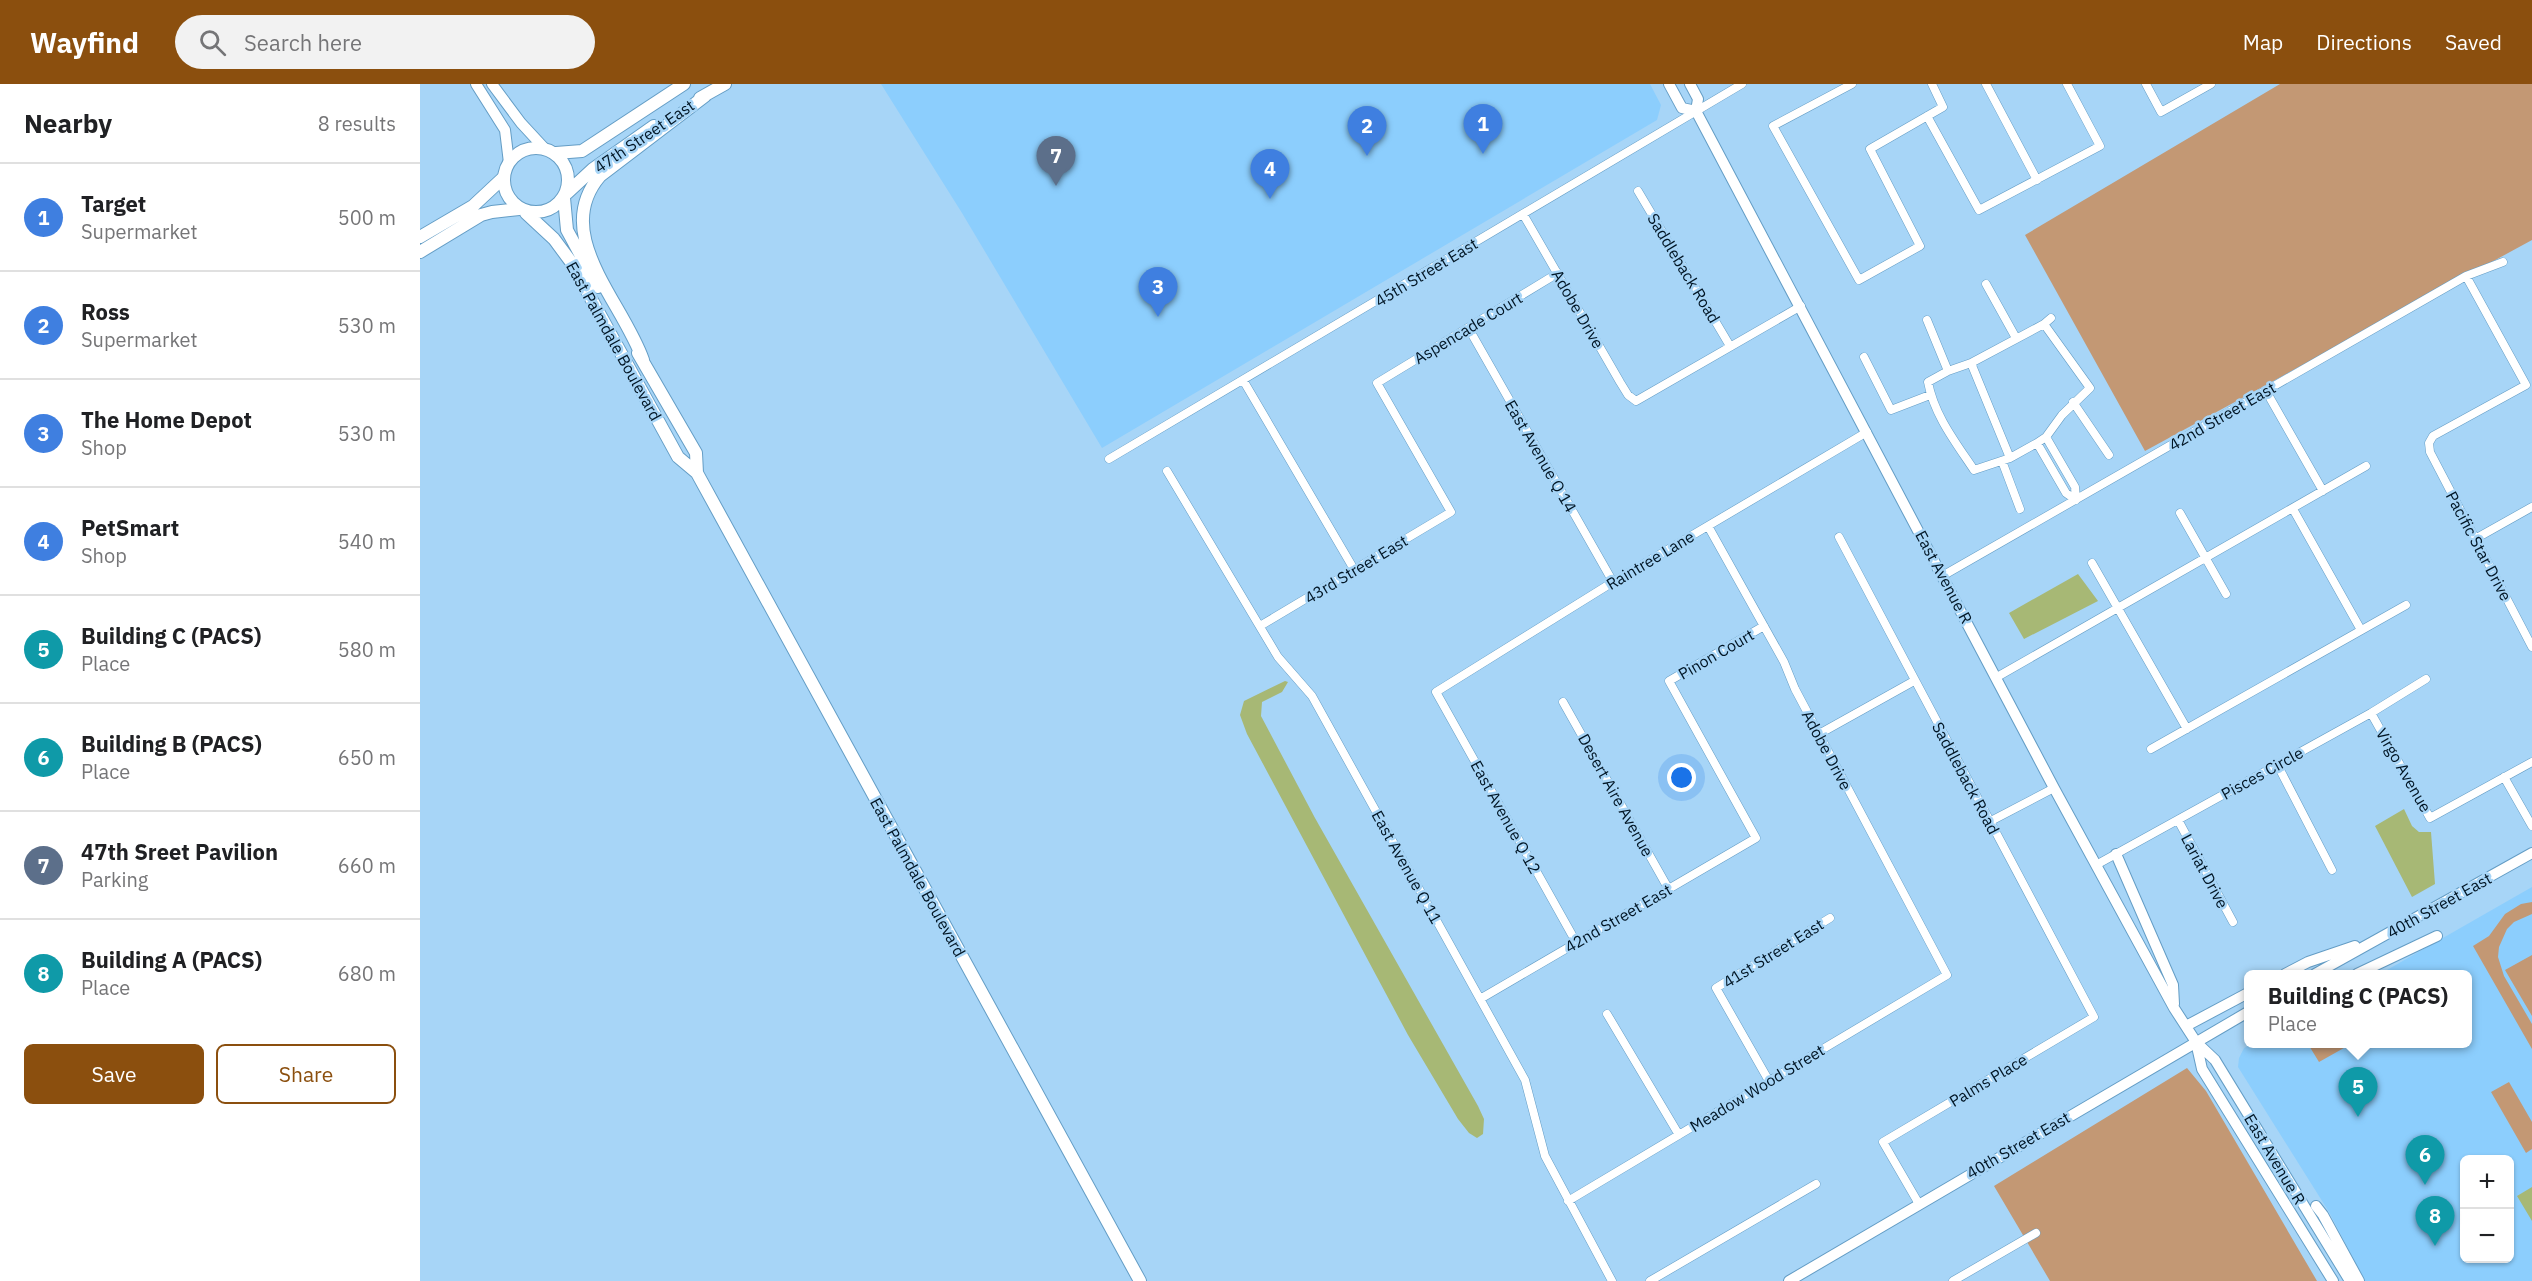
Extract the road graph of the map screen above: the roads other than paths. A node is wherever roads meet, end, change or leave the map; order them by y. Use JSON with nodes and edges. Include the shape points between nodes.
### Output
{"nodes":[{"id":1,"x":476,"y":84,"type":"edge"},
{"id":2,"x":492,"y":84,"type":"edge"},
{"id":3,"x":684,"y":84,"type":"edge"},
{"id":4,"x":725,"y":84,"type":"edge"},
{"id":5,"x":1669,"y":84,"type":"edge"},
{"id":6,"x":1690,"y":84,"type":"edge"},
{"id":7,"x":1742,"y":84,"type":"edge"},
{"id":8,"x":1852,"y":84,"type":"edge"},
{"id":9,"x":1932,"y":84,"type":"edge"},
{"id":10,"x":1986,"y":84,"type":"edge"},
{"id":11,"x":2067,"y":84,"type":"edge"},
{"id":12,"x":2146,"y":84,"type":"edge"},
{"id":13,"x":2211,"y":84,"type":"edge"},
{"id":14,"x":705,"y":96,"type":"junction"},
{"id":15,"x":1696,"y":111,"type":"junction"},
{"id":16,"x":1927,"y":116,"type":"junction"},
{"id":17,"x":551,"y":151,"type":"junction"},
{"id":18,"x":508,"y":163,"type":"junction"},
{"id":19,"x":503,"y":178,"type":"junction"},
{"id":20,"x":2037,"y":180,"type":"junction"},
{"id":21,"x":1638,"y":191,"type":"dead end"},
{"id":22,"x":565,"y":195,"type":"junction"},
{"id":23,"x":523,"y":211,"type":"junction"},
{"id":24,"x":1523,"y":214,"type":"junction"},
{"id":25,"x":420,"y":237,"type":"edge"},
{"id":26,"x":420,"y":252,"type":"edge"},
{"id":27,"x":2503,"y":262,"type":"dead end"},
{"id":28,"x":1558,"y":273,"type":"junction"},
{"id":29,"x":2466,"y":276,"type":"junction"},
{"id":30,"x":1986,"y":284,"type":"dead end"},
{"id":31,"x":1801,"y":306,"type":"junction"},
{"id":32,"x":2051,"y":318,"type":"dead end"},
{"id":33,"x":1927,"y":320,"type":"dead end"},
{"id":34,"x":2044,"y":324,"type":"junction"},
{"id":35,"x":1469,"y":329,"type":"junction"},
{"id":36,"x":2016,"y":338,"type":"junction"},
{"id":37,"x":1730,"y":346,"type":"junction"},
{"id":38,"x":1864,"y":357,"type":"dead end"},
{"id":39,"x":643,"y":360,"type":"junction"},
{"id":40,"x":1971,"y":363,"type":"junction"},
{"id":41,"x":1948,"y":371,"type":"junction"},
{"id":42,"x":1243,"y":380,"type":"junction"},
{"id":43,"x":2266,"y":391,"type":"junction"},
{"id":44,"x":1930,"y":395,"type":"junction"},
{"id":45,"x":2073,"y":402,"type":"junction"},
{"id":46,"x":1867,"y":432,"type":"junction"},
{"id":47,"x":2046,"y":437,"type":"junction"},
{"id":48,"x":2037,"y":443,"type":"junction"},
{"id":49,"x":2109,"y":455,"type":"dead end"},
{"id":50,"x":1109,"y":459,"type":"dead end"},
{"id":51,"x":2006,"y":459,"type":"junction"},
{"id":52,"x":2366,"y":466,"type":"dead end"},
{"id":53,"x":1167,"y":471,"type":"dead end"},
{"id":54,"x":697,"y":473,"type":"junction"},
{"id":55,"x":2323,"y":491,"type":"junction"},
{"id":56,"x":2076,"y":500,"type":"junction"},
{"id":57,"x":2532,"y":507,"type":"edge"},
{"id":58,"x":2020,"y":509,"type":"dead end"},
{"id":59,"x":2293,"y":509,"type":"junction"},
{"id":60,"x":1451,"y":512,"type":"joint"},
{"id":61,"x":2180,"y":513,"type":"dead end"},
{"id":62,"x":1708,"y":526,"type":"junction"},
{"id":63,"x":1839,"y":537,"type":"dead end"},
{"id":64,"x":2475,"y":539,"type":"junction"},
{"id":65,"x":2205,"y":558,"type":"junction"},
{"id":66,"x":2092,"y":563,"type":"dead end"},
{"id":67,"x":1355,"y":571,"type":"junction"},
{"id":68,"x":1944,"y":575,"type":"junction"},
{"id":69,"x":1613,"y":582,"type":"junction"},
{"id":70,"x":2226,"y":594,"type":"dead end"},
{"id":71,"x":2406,"y":605,"type":"dead end"},
{"id":72,"x":2118,"y":608,"type":"junction"},
{"id":73,"x":1260,"y":626,"type":"junction"},
{"id":74,"x":1764,"y":626,"type":"junction"},
{"id":75,"x":2361,"y":630,"type":"junction"},
{"id":76,"x":2529,"y":635,"type":"edge"},
{"id":77,"x":2532,"y":647,"type":"edge"},
{"id":78,"x":1997,"y":677,"type":"junction"},
{"id":79,"x":2427,"y":680,"type":"dead end"},
{"id":80,"x":1914,"y":681,"type":"junction"},
{"id":81,"x":1436,"y":692,"type":"joint"},
{"id":82,"x":1563,"y":702,"type":"dead end"},
{"id":83,"x":2371,"y":713,"type":"junction"},
{"id":84,"x":2187,"y":729,"type":"junction"},
{"id":85,"x":1819,"y":734,"type":"junction"},
{"id":86,"x":2151,"y":749,"type":"dead end"},
{"id":87,"x":2532,"y":762,"type":"edge"},
{"id":88,"x":2277,"y":764,"type":"junction"},
{"id":89,"x":2504,"y":777,"type":"junction"},
{"id":90,"x":2054,"y":788,"type":"junction"},
{"id":91,"x":2178,"y":820,"type":"junction"},
{"id":92,"x":1989,"y":822,"type":"junction"},
{"id":93,"x":2532,"y":826,"type":"edge"},
{"id":94,"x":1756,"y":838,"type":"joint"},
{"id":95,"x":2532,"y":853,"type":"edge"},
{"id":96,"x":2116,"y":854,"type":"junction"},
{"id":97,"x":2096,"y":865,"type":"junction"},
{"id":98,"x":2332,"y":870,"type":"dead end"},
{"id":99,"x":1668,"y":888,"type":"junction"},
{"id":100,"x":1830,"y":918,"type":"dead end"},
{"id":101,"x":2233,"y":922,"type":"dead end"},
{"id":102,"x":2438,"y":936,"type":"dead end"},
{"id":103,"x":2380,"y":938,"type":"junction"},
{"id":104,"x":1576,"y":942,"type":"junction"},
{"id":105,"x":2294,"y":970,"type":"edge"},
{"id":106,"x":2324,"y":970,"type":"edge"},
{"id":107,"x":2367,"y":970,"type":"edge"},
{"id":108,"x":1947,"y":975,"type":"joint"},
{"id":109,"x":2244,"y":995,"type":"edge"},
{"id":110,"x":1480,"y":999,"type":"junction"},
{"id":111,"x":2174,"y":1008,"type":"junction"},
{"id":112,"x":1607,"y":1014,"type":"dead end"},
{"id":113,"x":2244,"y":1014,"type":"edge"},
{"id":114,"x":2094,"y":1017,"type":"joint"},
{"id":115,"x":2186,"y":1026,"type":"junction"},
{"id":116,"x":2196,"y":1042,"type":"junction"},
{"id":117,"x":1769,"y":1082,"type":"junction"},
{"id":118,"x":1679,"y":1135,"type":"junction"},
{"id":119,"x":1816,"y":1184,"type":"dead end"},
{"id":120,"x":1568,"y":1201,"type":"junction"},
{"id":121,"x":1919,"y":1204,"type":"junction"},
{"id":122,"x":2316,"y":1206,"type":"dead end"},
{"id":123,"x":2293,"y":1216,"type":"junction"},
{"id":124,"x":2036,"y":1233,"type":"dead end"},
{"id":125,"x":1140,"y":1281,"type":"edge"},
{"id":126,"x":1612,"y":1281,"type":"edge"},
{"id":127,"x":1650,"y":1281,"type":"edge"},
{"id":128,"x":1789,"y":1281,"type":"edge"},
{"id":129,"x":1953,"y":1281,"type":"edge"},
{"id":130,"x":2333,"y":1281,"type":"edge"},
{"id":131,"x":2342,"y":1281,"type":"edge"},
{"id":132,"x":2350,"y":1281,"type":"edge"},
{"id":133,"x":2359,"y":1281,"type":"edge"}],
"edges":[{"from":1,"to":18,"type":"main road","via":[[502,122]]},
{"from":2,"to":17,"type":"main road","via":[[521,123]]},
{"from":3,"to":17,"type":"main road","name":"47th Street East","via":[[582,151]]},
{"from":4,"to":14,"type":"main road","name":"47th Street East"},
{"from":5,"to":15,"type":"main road","name":"East Avenue R","via":[[1682,108]]},
{"from":6,"to":15,"type":"main road","name":"East Avenue R","via":[[1698,99]]},
{"from":7,"to":15,"type":"street","name":"45th Street East"},
{"from":8,"to":16,"type":"street","via":[[1773,126],[1859,280],[1920,246],[1870,148]]},
{"from":9,"to":16,"type":"street","via":[[1943,107]]},
{"from":10,"to":20,"type":"street"},
{"from":11,"to":20,"type":"street","via":[[2100,146]]},
{"from":12,"to":13,"type":"street","via":[[2161,112]]},
{"from":14,"to":22,"type":"main road","name":"47th Street East","via":[[641,134]]},
{"from":14,"to":39,"type":"main road","via":[[600,176],[583,205],[581,226],[587,249]]},
{"from":15,"to":24,"type":"street","name":"45th Street East"},
{"from":15,"to":31,"type":"main road","name":"East Avenue R"},
{"from":16,"to":20,"type":"street","via":[[1979,210]]},
{"from":17,"to":18,"type":"main road","via":[[526,150]]},
{"from":17,"to":22,"type":"main road","via":[[566,167]]},
{"from":18,"to":19,"type":"main road"},
{"from":19,"to":23,"type":"main road","via":[[505,193]]},
{"from":19,"to":25,"type":"main road","via":[[473,206]]},
{"from":21,"to":37,"type":"street","name":"Saddleback Road"},
{"from":22,"to":23,"type":"main road","via":[[546,210]]},
{"from":22,"to":39,"type":"main road","name":"East Palmdale Boulevard","via":[[565,222],[579,254]]},
{"from":23,"to":26,"type":"main road","via":[[481,215]]},
{"from":23,"to":54,"type":"main road","name":"East Palmdale Boulevard","via":[[554,239],[571,262],[678,457]]},
{"from":24,"to":28,"type":"street","name":"Adobe Drive"},
{"from":24,"to":42,"type":"street","name":"45th Street East"},
{"from":27,"to":29,"type":"street","name":"42nd Street East"},
{"from":28,"to":35,"type":"street","name":"Aspencade Court"},
{"from":28,"to":37,"type":"street","name":"Adobe Drive","via":[[1620,382],[1636,402]]},
{"from":29,"to":43,"type":"street","name":"42nd Street East"},
{"from":29,"to":64,"type":"street","name":"Pacific Star Drive","via":[[2526,384],[2433,436],[2429,443]]},
{"from":30,"to":36,"type":"street"},
{"from":31,"to":37,"type":"street"},
{"from":31,"to":46,"type":"main road","name":"East Avenue R"},
{"from":32,"to":34,"type":"street"},
{"from":33,"to":41,"type":"street"},
{"from":34,"to":36,"type":"street"},
{"from":34,"to":45,"type":"street","via":[[2090,388]]},
{"from":35,"to":60,"type":"street","name":"Aspencade Court","via":[[1377,383]]},
{"from":35,"to":69,"type":"street","name":"East Avenue Q 14"},
{"from":36,"to":40,"type":"street"},
{"from":38,"to":44,"type":"street","via":[[1891,410]]},
{"from":39,"to":54,"type":"main road","name":"East Palmdale Boulevard","via":[[696,453]]},
{"from":40,"to":41,"type":"street"},
{"from":40,"to":51,"type":"street"},
{"from":41,"to":44,"type":"street","via":[[1928,382]]},
{"from":42,"to":50,"type":"street","name":"45th Street East"},
{"from":42,"to":67,"type":"street"},
{"from":43,"to":55,"type":"street"},
{"from":43,"to":56,"type":"street","name":"42nd Street East"},
{"from":44,"to":51,"type":"street","via":[[1974,470]]},
{"from":45,"to":47,"type":"street"},
{"from":45,"to":49,"type":"street"},
{"from":46,"to":62,"type":"street","name":"Raintree Lane"},
{"from":46,"to":68,"type":"main road","name":"East Avenue R"},
{"from":47,"to":48,"type":"street"},
{"from":47,"to":56,"type":"street","via":[[2075,488]]},
{"from":48,"to":51,"type":"street"},
{"from":48,"to":56,"type":"street","via":[[2066,492]]},
{"from":51,"to":58,"type":"street"},
{"from":52,"to":55,"type":"street"},
{"from":53,"to":73,"type":"street","name":"East Avenue Q 11"},
{"from":54,"to":125,"type":"main road","name":"East Palmdale Boulevard"},
{"from":55,"to":59,"type":"street"},
{"from":56,"to":68,"type":"street","name":"42nd Street East"},
{"from":57,"to":64,"type":"street"},
{"from":59,"to":65,"type":"street"},
{"from":59,"to":75,"type":"street"},
{"from":60,"to":67,"type":"street","name":"43rd Street East"},
{"from":61,"to":65,"type":"street"},
{"from":62,"to":69,"type":"street","name":"Raintree Lane"},
{"from":62,"to":74,"type":"street","name":"Adobe Drive"},
{"from":63,"to":80,"type":"street","name":"Saddleback Road"},
{"from":64,"to":76,"type":"street","name":"Pacific Star Drive"},
{"from":65,"to":70,"type":"street"},
{"from":65,"to":72,"type":"street"},
{"from":66,"to":72,"type":"street"},
{"from":67,"to":73,"type":"street","name":"43rd Street East"},
{"from":68,"to":78,"type":"main road","name":"East Avenue R"},
{"from":69,"to":81,"type":"street","name":"Raintree Lane"},
{"from":71,"to":75,"type":"street"},
{"from":72,"to":78,"type":"street"},
{"from":72,"to":84,"type":"street"},
{"from":73,"to":110,"type":"street","name":"East Avenue Q 11","via":[[1278,657],[1312,696]]},
{"from":74,"to":85,"type":"street","name":"Adobe Drive"},
{"from":74,"to":94,"type":"street","name":"Pinon Court","via":[[1669,681]]},
{"from":75,"to":84,"type":"street"},
{"from":76,"to":77,"type":"street","name":"Pacific Star Drive"},
{"from":78,"to":90,"type":"main road","name":"East Avenue R"},
{"from":79,"to":83,"type":"street","name":"Pisces Circle"},
{"from":80,"to":85,"type":"street"},
{"from":80,"to":92,"type":"street","name":"Saddleback Road"},
{"from":81,"to":104,"type":"street","name":"East Avenue Q 12"},
{"from":82,"to":99,"type":"street","name":"Desert Aire Avenue"},
{"from":83,"to":88,"type":"street","name":"Pisces Circle"},
{"from":83,"to":89,"type":"street","name":"Virgo Avenue","via":[[2430,818]]},
{"from":84,"to":86,"type":"street"},
{"from":85,"to":108,"type":"street","name":"Adobe Drive"},
{"from":87,"to":89,"type":"street"},
{"from":88,"to":91,"type":"street","name":"Pisces Circle"},
{"from":88,"to":98,"type":"street"},
{"from":89,"to":93,"type":"street"},
{"from":90,"to":92,"type":"street"},
{"from":90,"to":97,"type":"main road","name":"East Avenue R"},
{"from":91,"to":96,"type":"street","name":"Pisces Circle"},
{"from":91,"to":101,"type":"street","name":"Lariat Drive"},
{"from":92,"to":114,"type":"street","name":"Saddleback Road"},
{"from":94,"to":99,"type":"street","name":"42nd Street East"},
{"from":95,"to":103,"type":"main road","name":"40th Street East"},
{"from":96,"to":97,"type":"street","name":"Pisces Circle"},
{"from":96,"to":111,"type":"main road","via":[[2173,985]]},
{"from":97,"to":111,"type":"main road","name":"East Avenue R"},
{"from":99,"to":104,"type":"street","name":"42nd Street East"},
{"from":100,"to":117,"type":"street","name":"41st Street East","via":[[1716,988]]},
{"from":102,"to":107,"type":"main road"},
{"from":103,"to":105,"type":"main road"},
{"from":103,"to":106,"type":"main road","name":"40th Street East"},
{"from":104,"to":110,"type":"street","name":"42nd Street East"},
{"from":108,"to":117,"type":"street","name":"Meadow Wood Street"},
{"from":109,"to":115,"type":"main road"},
{"from":110,"to":120,"type":"street","name":"East Avenue Q 11","via":[[1525,1080],[1545,1156]]},
{"from":111,"to":115,"type":"main road","name":"East Avenue R"},
{"from":112,"to":118,"type":"street"},
{"from":113,"to":116,"type":"main road","name":"40th Street East"},
{"from":114,"to":121,"type":"street","name":"Palms Place","via":[[1883,1142]]},
{"from":115,"to":116,"type":"main road","name":"East Avenue R"},
{"from":116,"to":121,"type":"main road","name":"40th Street East"},
{"from":116,"to":123,"type":"main road","name":"East Avenue R","via":[[2202,1069]]},
{"from":116,"to":132,"type":"main road","name":"East Avenue R","via":[[2215,1060]]},
{"from":117,"to":118,"type":"street","name":"Meadow Wood Street"},
{"from":118,"to":120,"type":"street","name":"Meadow Wood Street"},
{"from":119,"to":127,"type":"street"},
{"from":120,"to":126,"type":"street","name":"East Avenue Q 11"},
{"from":121,"to":128,"type":"main road","name":"40th Street East"},
{"from":122,"to":133,"type":"main road"},
{"from":123,"to":130,"type":"main road","name":"East Avenue R"},
{"from":123,"to":131,"type":"main road","via":[[2308,1227]]},
{"from":124,"to":129,"type":"street"}]}
